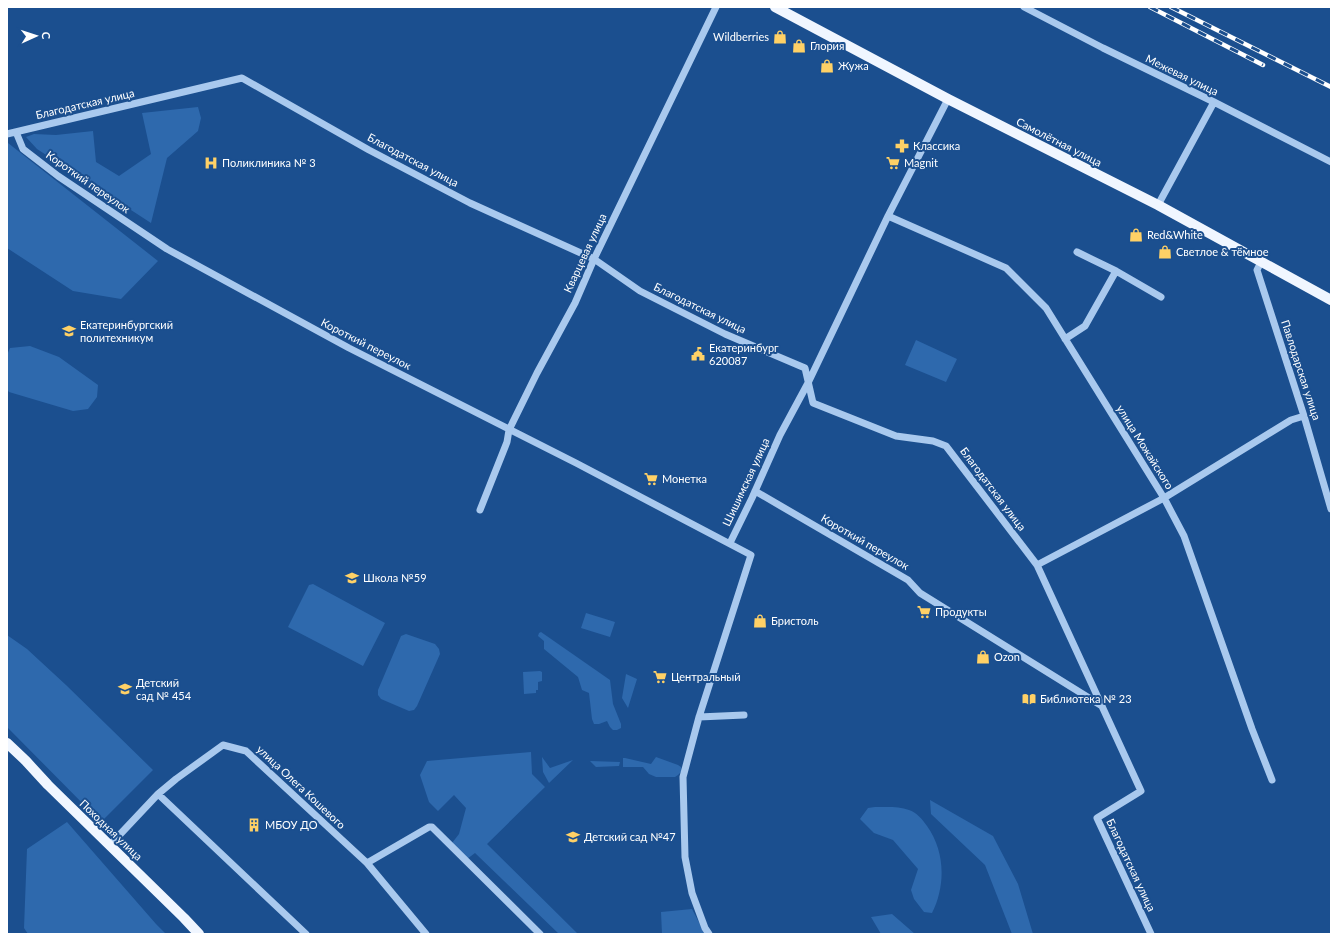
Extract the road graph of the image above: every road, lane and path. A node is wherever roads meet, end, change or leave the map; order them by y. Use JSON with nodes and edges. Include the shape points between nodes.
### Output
{"nodes":[{"id":1,"x":716,"y":7,"type":"edge"},
{"id":2,"x":775,"y":7,"type":"edge"},
{"id":3,"x":1024,"y":7,"type":"edge"},
{"id":4,"x":948,"y":99,"type":"junction"},
{"id":5,"x":1214,"y":102,"type":"junction"},
{"id":6,"x":16,"y":132,"type":"junction"},
{"id":7,"x":7,"y":134,"type":"edge"},
{"id":8,"x":1331,"y":162,"type":"edge"},
{"id":9,"x":1158,"y":206,"type":"junction"},
{"id":10,"x":888,"y":216,"type":"junction"},
{"id":11,"x":1077,"y":252,"type":"dead end"},
{"id":12,"x":594,"y":259,"type":"junction"},
{"id":13,"x":1261,"y":262,"type":"junction"},
{"id":14,"x":1116,"y":271,"type":"junction"},
{"id":15,"x":1161,"y":296,"type":"dead end"},
{"id":16,"x":1331,"y":300,"type":"edge"},
{"id":17,"x":1065,"y":339,"type":"junction"},
{"id":18,"x":808,"y":383,"type":"junction"},
{"id":19,"x":1304,"y":416,"type":"junction"},
{"id":20,"x":509,"y":430,"type":"junction"},
{"id":21,"x":755,"y":491,"type":"junction"},
{"id":22,"x":1164,"y":498,"type":"junction"},
{"id":23,"x":1331,"y":509,"type":"edge"},
{"id":24,"x":480,"y":510,"type":"dead end"},
{"id":25,"x":730,"y":544,"type":"junction"},
{"id":26,"x":1037,"y":565,"type":"junction"},
{"id":27,"x":1102,"y":706,"type":"junction"},
{"id":28,"x":744,"y":715,"type":"dead end"},
{"id":29,"x":699,"y":717,"type":"junction"},
{"id":30,"x":7,"y":743,"type":"edge"},
{"id":31,"x":1272,"y":780,"type":"dead end"},
{"id":32,"x":158,"y":794,"type":"junction"},
{"id":33,"x":110,"y":845,"type":"junction"},
{"id":34,"x":367,"y":863,"type":"junction"},
{"id":35,"x":199,"y":934,"type":"edge"},
{"id":36,"x":306,"y":934,"type":"edge"},
{"id":37,"x":426,"y":934,"type":"edge"},
{"id":38,"x":540,"y":934,"type":"edge"},
{"id":39,"x":709,"y":934,"type":"edge"},
{"id":40,"x":1150,"y":934,"type":"edge"}],
"edges":[{"from":1,"to":12,"type":"street","name":"Кварцевая улица"},
{"from":2,"to":4,"type":"main road","name":"Самолётная улица"},
{"from":3,"to":5,"type":"street","name":"Межевая улица"},
{"from":4,"to":9,"type":"main road","name":"Самолётная улица"},
{"from":4,"to":10,"type":"street","name":"Шишимская улица"},
{"from":5,"to":8,"type":"street","name":"Межевая улица"},
{"from":5,"to":9,"type":"street"},
{"from":6,"to":7,"type":"street","name":"Благодатская улица"},
{"from":6,"to":12,"type":"street","name":"Благодатская улица","via":[[242,78],[369,150],[457,196]]},
{"from":6,"to":20,"type":"street","name":"Короткий переулок","via":[[23,149],[58,176],[166,249],[349,348]]},
{"from":9,"to":13,"type":"main road","name":"Самолётная улица"},
{"from":10,"to":17,"type":"street","name":"улица Можайского","via":[[1006,268],[1046,308]]},
{"from":10,"to":18,"type":"street","name":"Шишимская улица"},
{"from":11,"to":14,"type":"street"},
{"from":12,"to":18,"type":"street","name":"Благодатская улица","via":[[640,291],[725,334],[805,368]]},
{"from":12,"to":20,"type":"street","name":"Кварцевая улица","via":[[575,302]]},
{"from":13,"to":16,"type":"main road","name":"Самолётная улица"},
{"from":13,"to":19,"type":"street","name":"Павлодарская улица","via":[[1257,270]]},
{"from":14,"to":15,"type":"street"},
{"from":14,"to":17,"type":"street","via":[[1085,326]]},
{"from":17,"to":22,"type":"street","name":"улица Можайского"},
{"from":18,"to":21,"type":"street","name":"Шишимская улица","via":[[780,435]]},
{"from":18,"to":26,"type":"street","name":"Благодатская улица","via":[[813,403],[896,436],[933,441],[946,446]]},
{"from":19,"to":22,"type":"street","via":[[1291,420]]},
{"from":19,"to":23,"type":"street","name":"Павлодарская улица"},
{"from":20,"to":24,"type":"street","name":"Кварцевая улица","via":[[508,442]]},
{"from":20,"to":25,"type":"street","name":"Короткий переулок"},
{"from":21,"to":25,"type":"street","name":"Шишимская улица"},
{"from":21,"to":27,"type":"street","name":"Короткий переулок","via":[[908,580],[920,593]]},
{"from":22,"to":26,"type":"street"},
{"from":22,"to":31,"type":"street","name":"улица Можайского","via":[[1184,536]]},
{"from":25,"to":29,"type":"street","name":"Шишимская улица","via":[[751,555]]},
{"from":26,"to":27,"type":"street","name":"Благодатская улица"},
{"from":27,"to":40,"type":"street","name":"Благодатская улица","via":[[1141,791],[1097,818]]},
{"from":28,"to":29,"type":"street"},
{"from":29,"to":39,"type":"street","name":"Шишимская улица","via":[[683,777],[685,857],[692,894]]},
{"from":30,"to":33,"type":"main road","name":"Походная улица"},
{"from":32,"to":33,"type":"street","name":"улица Олега Кошевого"},
{"from":32,"to":34,"type":"street","name":"улица Олега Кошевого","via":[[223,745],[246,751]]},
{"from":32,"to":36,"type":"street"},
{"from":33,"to":35,"type":"main road","name":"Походная улица"},
{"from":34,"to":37,"type":"street","name":"улица Олега Кошевого"},
{"from":34,"to":38,"type":"street","via":[[432,827]]}]}
